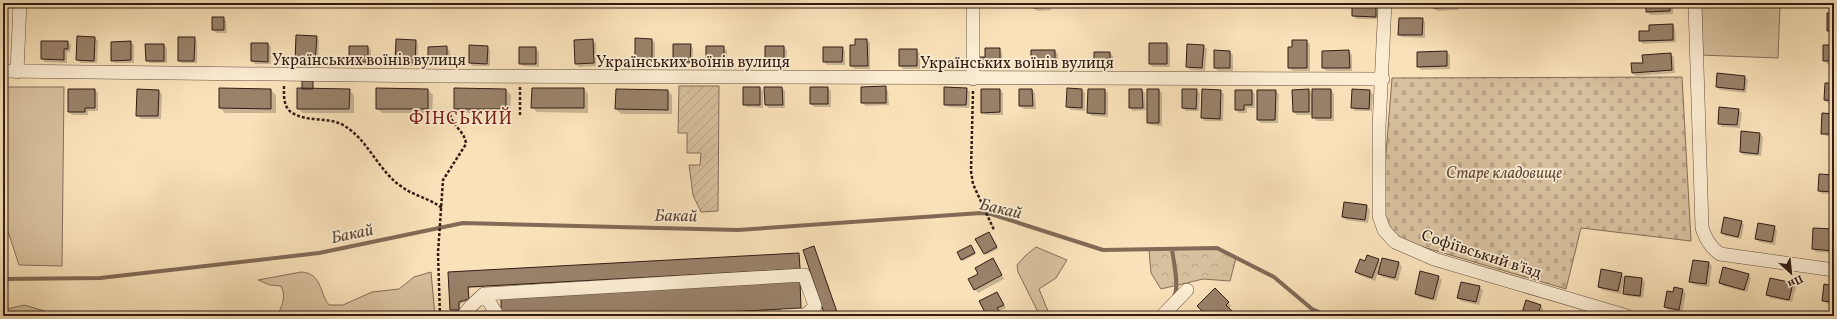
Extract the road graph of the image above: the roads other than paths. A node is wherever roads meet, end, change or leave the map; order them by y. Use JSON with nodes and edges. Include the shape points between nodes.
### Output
{"nodes":[{"id":1,"x":20,"y":3,"type":"edge"},
{"id":2,"x":973,"y":3,"type":"edge"},
{"id":3,"x":1385,"y":3,"type":"edge"},
{"id":4,"x":1695,"y":3,"type":"edge"},
{"id":5,"x":3,"y":72,"type":"edge"},
{"id":6,"x":17,"y":72,"type":"junction"},
{"id":7,"x":973,"y":79,"type":"junction"},
{"id":8,"x":1382,"y":79,"type":"junction"},
{"id":9,"x":1834,"y":270,"type":"edge"},
{"id":10,"x":1187,"y":290,"type":"dead end"},
{"id":11,"x":484,"y":294,"type":"junction"},
{"id":12,"x":463,"y":316,"type":"edge"},
{"id":13,"x":498,"y":316,"type":"edge"},
{"id":14,"x":783,"y":316,"type":"edge"},
{"id":15,"x":1162,"y":316,"type":"edge"},
{"id":16,"x":1628,"y":316,"type":"edge"}],
"edges":[{"from":1,"to":6,"type":"street"},
{"from":2,"to":7,"type":"street"},
{"from":3,"to":8,"type":"street","name":"Софіївський в'їзд"},
{"from":4,"to":9,"type":"street","via":[[1702,228],[1707,240],[1712,249],[1720,254]]},
{"from":5,"to":6,"type":"street","name":"Українських воїнів вулиця"},
{"from":6,"to":7,"type":"street","name":"Українських воїнів вулиця"},
{"from":7,"to":8,"type":"street","name":"Українських воїнів вулиця"},
{"from":8,"to":16,"type":"street","name":"Софіївський в'їзд","via":[[1379,216],[1384,230],[1395,242],[1434,259]]},
{"from":10,"to":15,"type":"street"},
{"from":11,"to":12,"type":"street"},
{"from":11,"to":13,"type":"street"},
{"from":11,"to":14,"type":"street","via":[[804,274],[815,306],[806,315]]}]}
